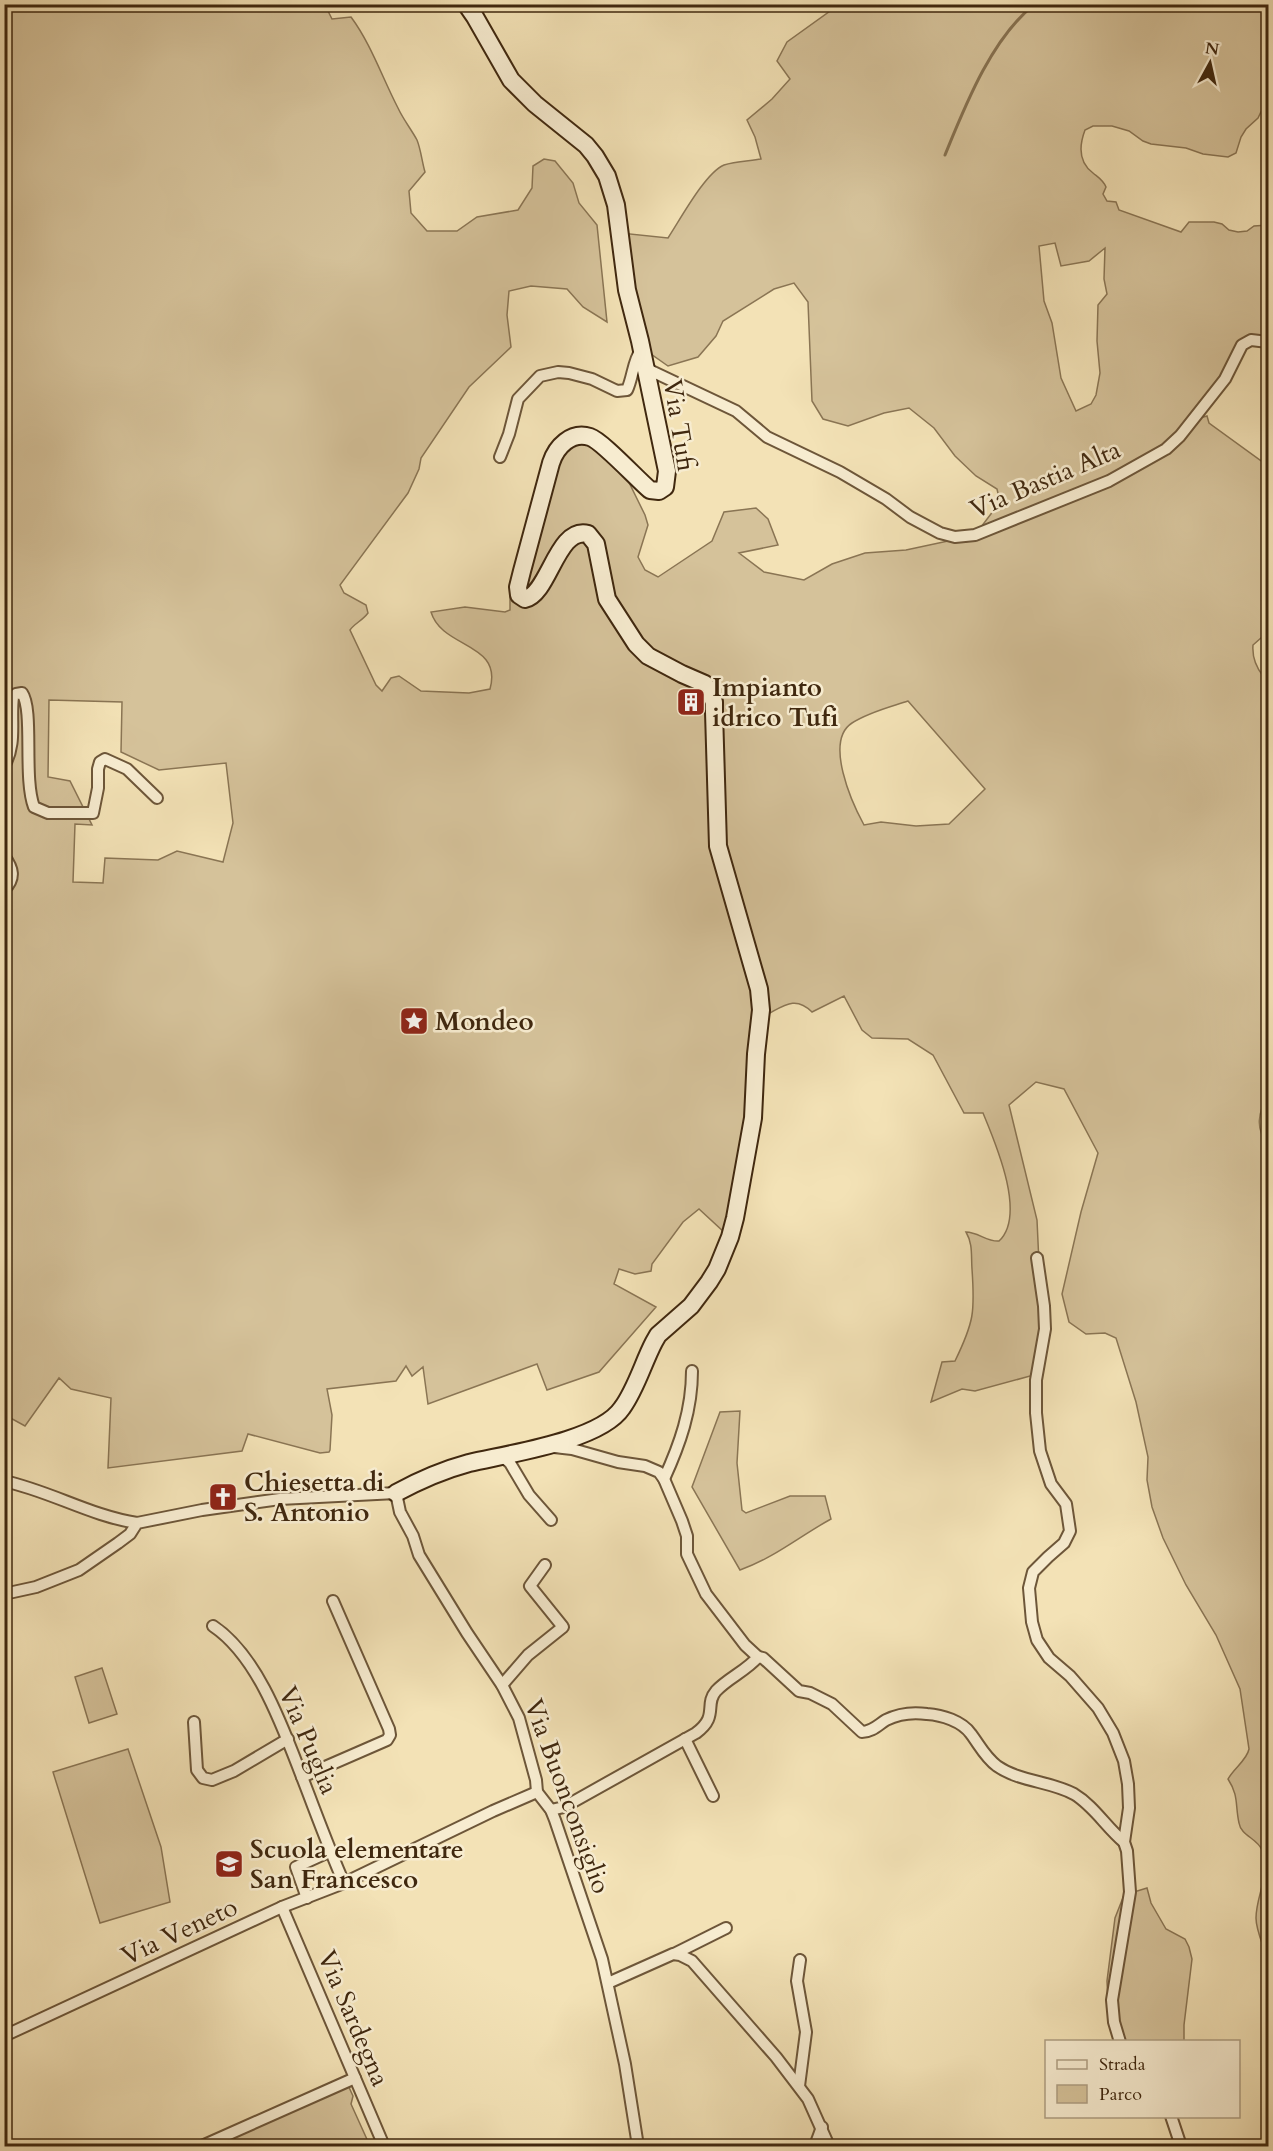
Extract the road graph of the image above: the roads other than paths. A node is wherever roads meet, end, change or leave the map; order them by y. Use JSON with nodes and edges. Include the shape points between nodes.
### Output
{"nodes":[{"id":1,"x":466,"y":4,"type":"edge"},
{"id":2,"x":1269,"y":342,"type":"edge"},
{"id":3,"x":642,"y":349,"type":"junction"},
{"id":4,"x":645,"y":368,"type":"junction"},
{"id":5,"x":500,"y":457,"type":"dead end"},
{"id":6,"x":4,"y":766,"type":"edge"},
{"id":7,"x":157,"y":798,"type":"dead end"},
{"id":8,"x":4,"y":856,"type":"edge"},
{"id":9,"x":4,"y":890,"type":"edge"},
{"id":10,"x":1037,"y":1258,"type":"dead end"},
{"id":11,"x":692,"y":1371,"type":"dead end"},
{"id":12,"x":544,"y":1446,"type":"junction"},
{"id":13,"x":502,"y":1456,"type":"junction"},
{"id":14,"x":664,"y":1479,"type":"junction"},
{"id":15,"x":4,"y":1481,"type":"edge"},
{"id":16,"x":396,"y":1493,"type":"junction"},
{"id":17,"x":551,"y":1520,"type":"dead end"},
{"id":18,"x":137,"y":1523,"type":"junction"},
{"id":19,"x":545,"y":1565,"type":"dead end"},
{"id":20,"x":5,"y":1594,"type":"edge"},
{"id":21,"x":333,"y":1601,"type":"dead end"},
{"id":22,"x":213,"y":1626,"type":"dead end"},
{"id":23,"x":758,"y":1657,"type":"junction"},
{"id":24,"x":502,"y":1684,"type":"junction"},
{"id":25,"x":195,"y":1722,"type":"dead end"},
{"id":26,"x":288,"y":1739,"type":"junction"},
{"id":27,"x":686,"y":1739,"type":"junction"},
{"id":28,"x":302,"y":1777,"type":"junction"},
{"id":29,"x":537,"y":1792,"type":"junction"},
{"id":30,"x":713,"y":1796,"type":"dead end"},
{"id":31,"x":551,"y":1810,"type":"junction"},
{"id":32,"x":1124,"y":1842,"type":"junction"},
{"id":33,"x":331,"y":1851,"type":"junction"},
{"id":34,"x":344,"y":1884,"type":"junction"},
{"id":35,"x":307,"y":1898,"type":"junction"},
{"id":36,"x":282,"y":1907,"type":"junction"},
{"id":37,"x":726,"y":1928,"type":"dead end"},
{"id":38,"x":674,"y":1954,"type":"junction"},
{"id":39,"x":800,"y":1960,"type":"dead end"},
{"id":40,"x":608,"y":1983,"type":"junction"},
{"id":41,"x":4,"y":2036,"type":"edge"},
{"id":42,"x":1119,"y":2040,"type":"edge"},
{"id":43,"x":355,"y":2078,"type":"junction"},
{"id":44,"x":799,"y":2086,"type":"junction"},
{"id":45,"x":1172,"y":2118,"type":"edge"},
{"id":46,"x":822,"y":2127,"type":"junction"},
{"id":47,"x":638,"y":2142,"type":"edge"},
{"id":48,"x":202,"y":2146,"type":"edge"},
{"id":49,"x":384,"y":2146,"type":"edge"},
{"id":50,"x":627,"y":2146,"type":"edge"},
{"id":51,"x":815,"y":2146,"type":"edge"},
{"id":52,"x":829,"y":2146,"type":"edge"},
{"id":53,"x":1181,"y":2146,"type":"edge"}],
"edges":[{"from":1,"to":3,"type":"street","name":"Via Tufi","via":[[511,80],[586,145],[604,169],[616,205],[627,290]]},
{"from":2,"to":4,"type":"street","name":"Via Bastia Alta","via":[[1251,340],[1242,345],[1225,379],[1166,449],[1109,481],[964,537],[946,536],[910,517],[840,472],[767,437],[736,411]]},
{"from":3,"to":4,"type":"street","name":"Via Tufi"},
{"from":3,"to":5,"type":"street","via":[[627,390],[617,391],[569,373],[540,376],[518,399]]},
{"from":4,"to":12,"type":"street","name":"Via Tufi","via":[[667,471],[665,487],[650,490],[589,436],[566,441],[551,463],[518,591],[522,598],[532,596],[574,535],[588,534],[596,544],[607,599],[636,644],[648,656],[705,684],[714,702],[718,846],[761,1000],[753,1118],[735,1218],[717,1269],[691,1306],[658,1335],[622,1408],[611,1420]]},
{"from":6,"to":7,"type":"street","via":[[13,735],[13,697],[22,693],[34,807],[48,813],[93,813],[98,769],[105,759],[126,769]]},
{"from":8,"to":9,"type":"street","via":[[13,875]]},
{"from":10,"to":32,"type":"street","via":[[1045,1329],[1036,1380],[1040,1451],[1051,1484],[1066,1504],[1070,1531],[1064,1544],[1033,1572],[1029,1588],[1032,1622],[1037,1640],[1049,1658],[1098,1708],[1120,1750],[1129,1796]]},
{"from":11,"to":14,"type":"street","via":[[686,1422]]},
{"from":12,"to":13,"type":"street"},
{"from":12,"to":14,"type":"street","via":[[645,1466]]},
{"from":13,"to":16,"type":"street","via":[[441,1472]]},
{"from":13,"to":17,"type":"street"},
{"from":14,"to":23,"type":"street","via":[[687,1536],[687,1554],[706,1594]]},
{"from":15,"to":18,"type":"street","via":[[120,1521]]},
{"from":16,"to":18,"type":"street","via":[[280,1499]]},
{"from":16,"to":24,"type":"street","name":"Via Buonconsiglio","via":[[419,1555]]},
{"from":18,"to":20,"type":"street","via":[[130,1534],[79,1570]]},
{"from":19,"to":24,"type":"street","via":[[531,1586],[563,1627],[528,1654]]},
{"from":21,"to":28,"type":"street","via":[[390,1735],[387,1740]]},
{"from":22,"to":26,"type":"street","name":"Via Puglia","via":[[230,1640],[264,1687]]},
{"from":23,"to":27,"type":"street","via":[[718,1690],[712,1697],[707,1723]]},
{"from":23,"to":32,"type":"street","via":[[768,1661],[799,1691],[839,1708],[862,1732],[908,1714],[955,1721],[966,1728],[996,1765],[1079,1797]]},
{"from":24,"to":29,"type":"street","name":"Via Buonconsiglio","via":[[519,1718]]},
{"from":25,"to":26,"type":"street","via":[[197,1770],[203,1778],[212,1780]]},
{"from":26,"to":28,"type":"street","name":"Via Puglia"},
{"from":27,"to":30,"type":"street"},
{"from":27,"to":31,"type":"street","via":[[564,1807]]},
{"from":28,"to":33,"type":"street","name":"Via Puglia"},
{"from":29,"to":31,"type":"street","name":"Via Buonconsiglio"},
{"from":29,"to":34,"type":"street","name":"Via Veneto"},
{"from":31,"to":40,"type":"street","name":"Via Buonconsiglio"},
{"from":32,"to":42,"type":"street","via":[[1130,1892],[1112,2000]]},
{"from":33,"to":34,"type":"street","name":"Via Puglia"},
{"from":33,"to":35,"type":"street","via":[[296,1868]]},
{"from":34,"to":35,"type":"street","name":"Via Veneto"},
{"from":35,"to":36,"type":"street","name":"Via Veneto"},
{"from":36,"to":41,"type":"street","name":"Via Veneto"},
{"from":36,"to":43,"type":"street","name":"Via Sardegna"},
{"from":37,"to":38,"type":"street"},
{"from":38,"to":40,"type":"street"},
{"from":38,"to":44,"type":"street","via":[[697,1965]]},
{"from":39,"to":44,"type":"street","via":[[797,1981],[806,2032]]},
{"from":40,"to":47,"type":"street","name":"Via Buonconsiglio"},
{"from":43,"to":48,"type":"street"},
{"from":43,"to":49,"type":"street","name":"Via Sardegna"},
{"from":44,"to":46,"type":"street"},
{"from":45,"to":53,"type":"street"},
{"from":46,"to":51,"type":"street"},
{"from":46,"to":52,"type":"street"},
{"from":47,"to":50,"type":"street"}]}
